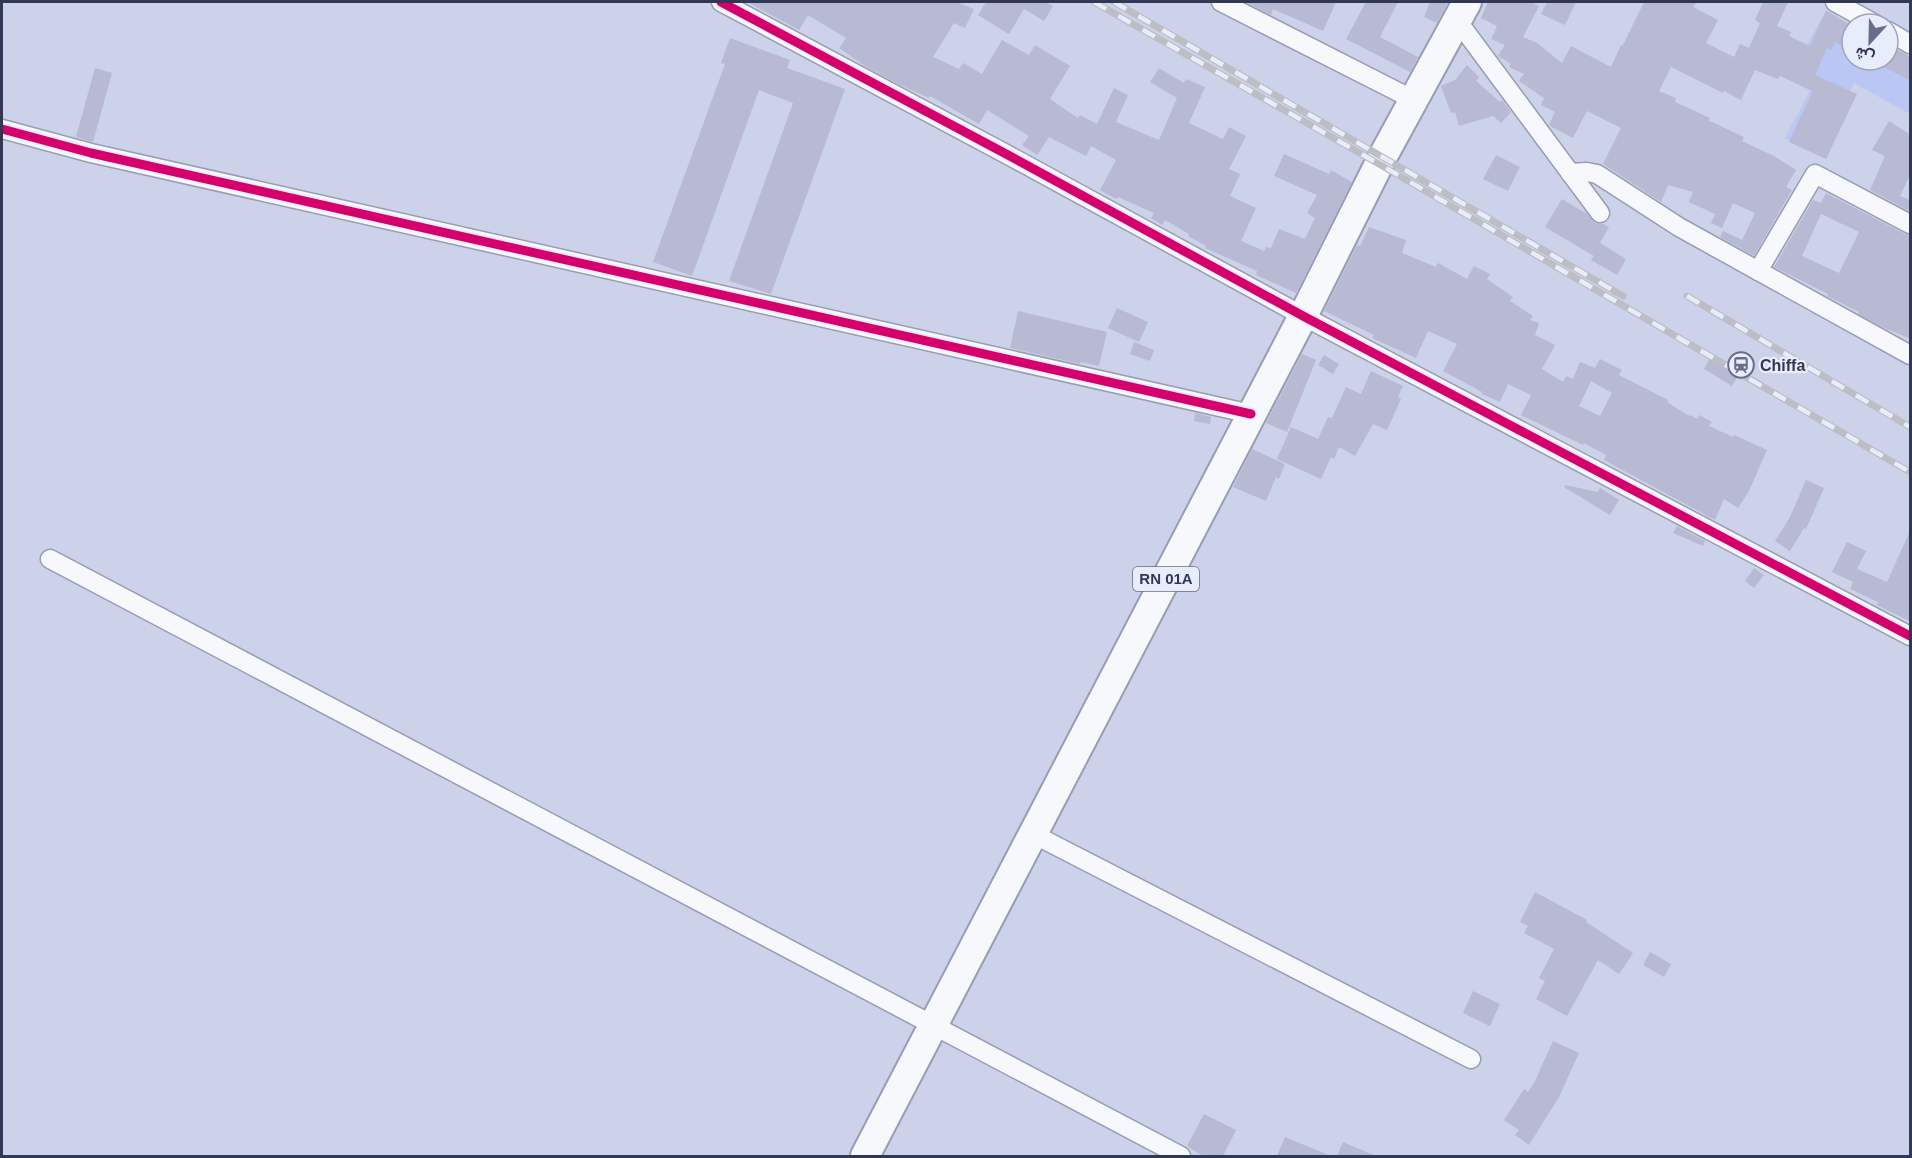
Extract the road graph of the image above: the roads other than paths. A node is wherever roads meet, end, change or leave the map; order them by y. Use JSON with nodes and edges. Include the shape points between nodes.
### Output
{"nodes":[{"id":1,"x":721,"y":2,"type":"edge"},
{"id":2,"x":1221,"y":2,"type":"edge"},
{"id":3,"x":1835,"y":2,"type":"edge"},
{"id":4,"x":1462,"y":11,"type":"edge"},
{"id":5,"x":1853,"y":12,"type":"edge"},
{"id":6,"x":1414,"y":100,"type":"junction"},
{"id":7,"x":2,"y":129,"type":"edge"},
{"id":8,"x":1570,"y":173,"type":"junction"},
{"id":9,"x":1600,"y":213,"type":"dead end"},
{"id":10,"x":1911,"y":224,"type":"edge"},
{"id":11,"x":1758,"y":272,"type":"junction"},
{"id":12,"x":1303,"y":316,"type":"junction"},
{"id":13,"x":1911,"y":355,"type":"edge"},
{"id":14,"x":1251,"y":414,"type":"junction"},
{"id":15,"x":50,"y":559,"type":"dead end"},
{"id":16,"x":1911,"y":636,"type":"edge"},
{"id":17,"x":1033,"y":834,"type":"junction"},
{"id":18,"x":934,"y":1026,"type":"junction"},
{"id":19,"x":1470,"y":1059,"type":"dead end"},
{"id":20,"x":865,"y":1156,"type":"edge"},
{"id":21,"x":1180,"y":1156,"type":"edge"}],
"edges":[{"from":1,"to":12,"type":"street"},
{"from":2,"to":6,"type":"street"},
{"from":3,"to":5,"type":"street"},
{"from":4,"to":6,"type":"main road","number":"RN 01A"},
{"from":4,"to":8,"type":"street"},
{"from":6,"to":12,"type":"main road","number":"RN 01A"},
{"from":7,"to":14,"type":"street","via":[[248,189]]},
{"from":8,"to":9,"type":"street"},
{"from":8,"to":11,"type":"street","via":[[1597,174]]},
{"from":10,"to":11,"type":"street","via":[[1815,174]]},
{"from":11,"to":13,"type":"street"},
{"from":12,"to":14,"type":"main road","number":"RN 01A"},
{"from":12,"to":16,"type":"street"},
{"from":14,"to":17,"type":"main road","number":"RN 01A"},
{"from":15,"to":18,"type":"street"},
{"from":17,"to":18,"type":"main road","number":"RN 01A"},
{"from":17,"to":19,"type":"street"},
{"from":18,"to":20,"type":"main road","number":"RN 01A"},
{"from":18,"to":21,"type":"street"}]}
